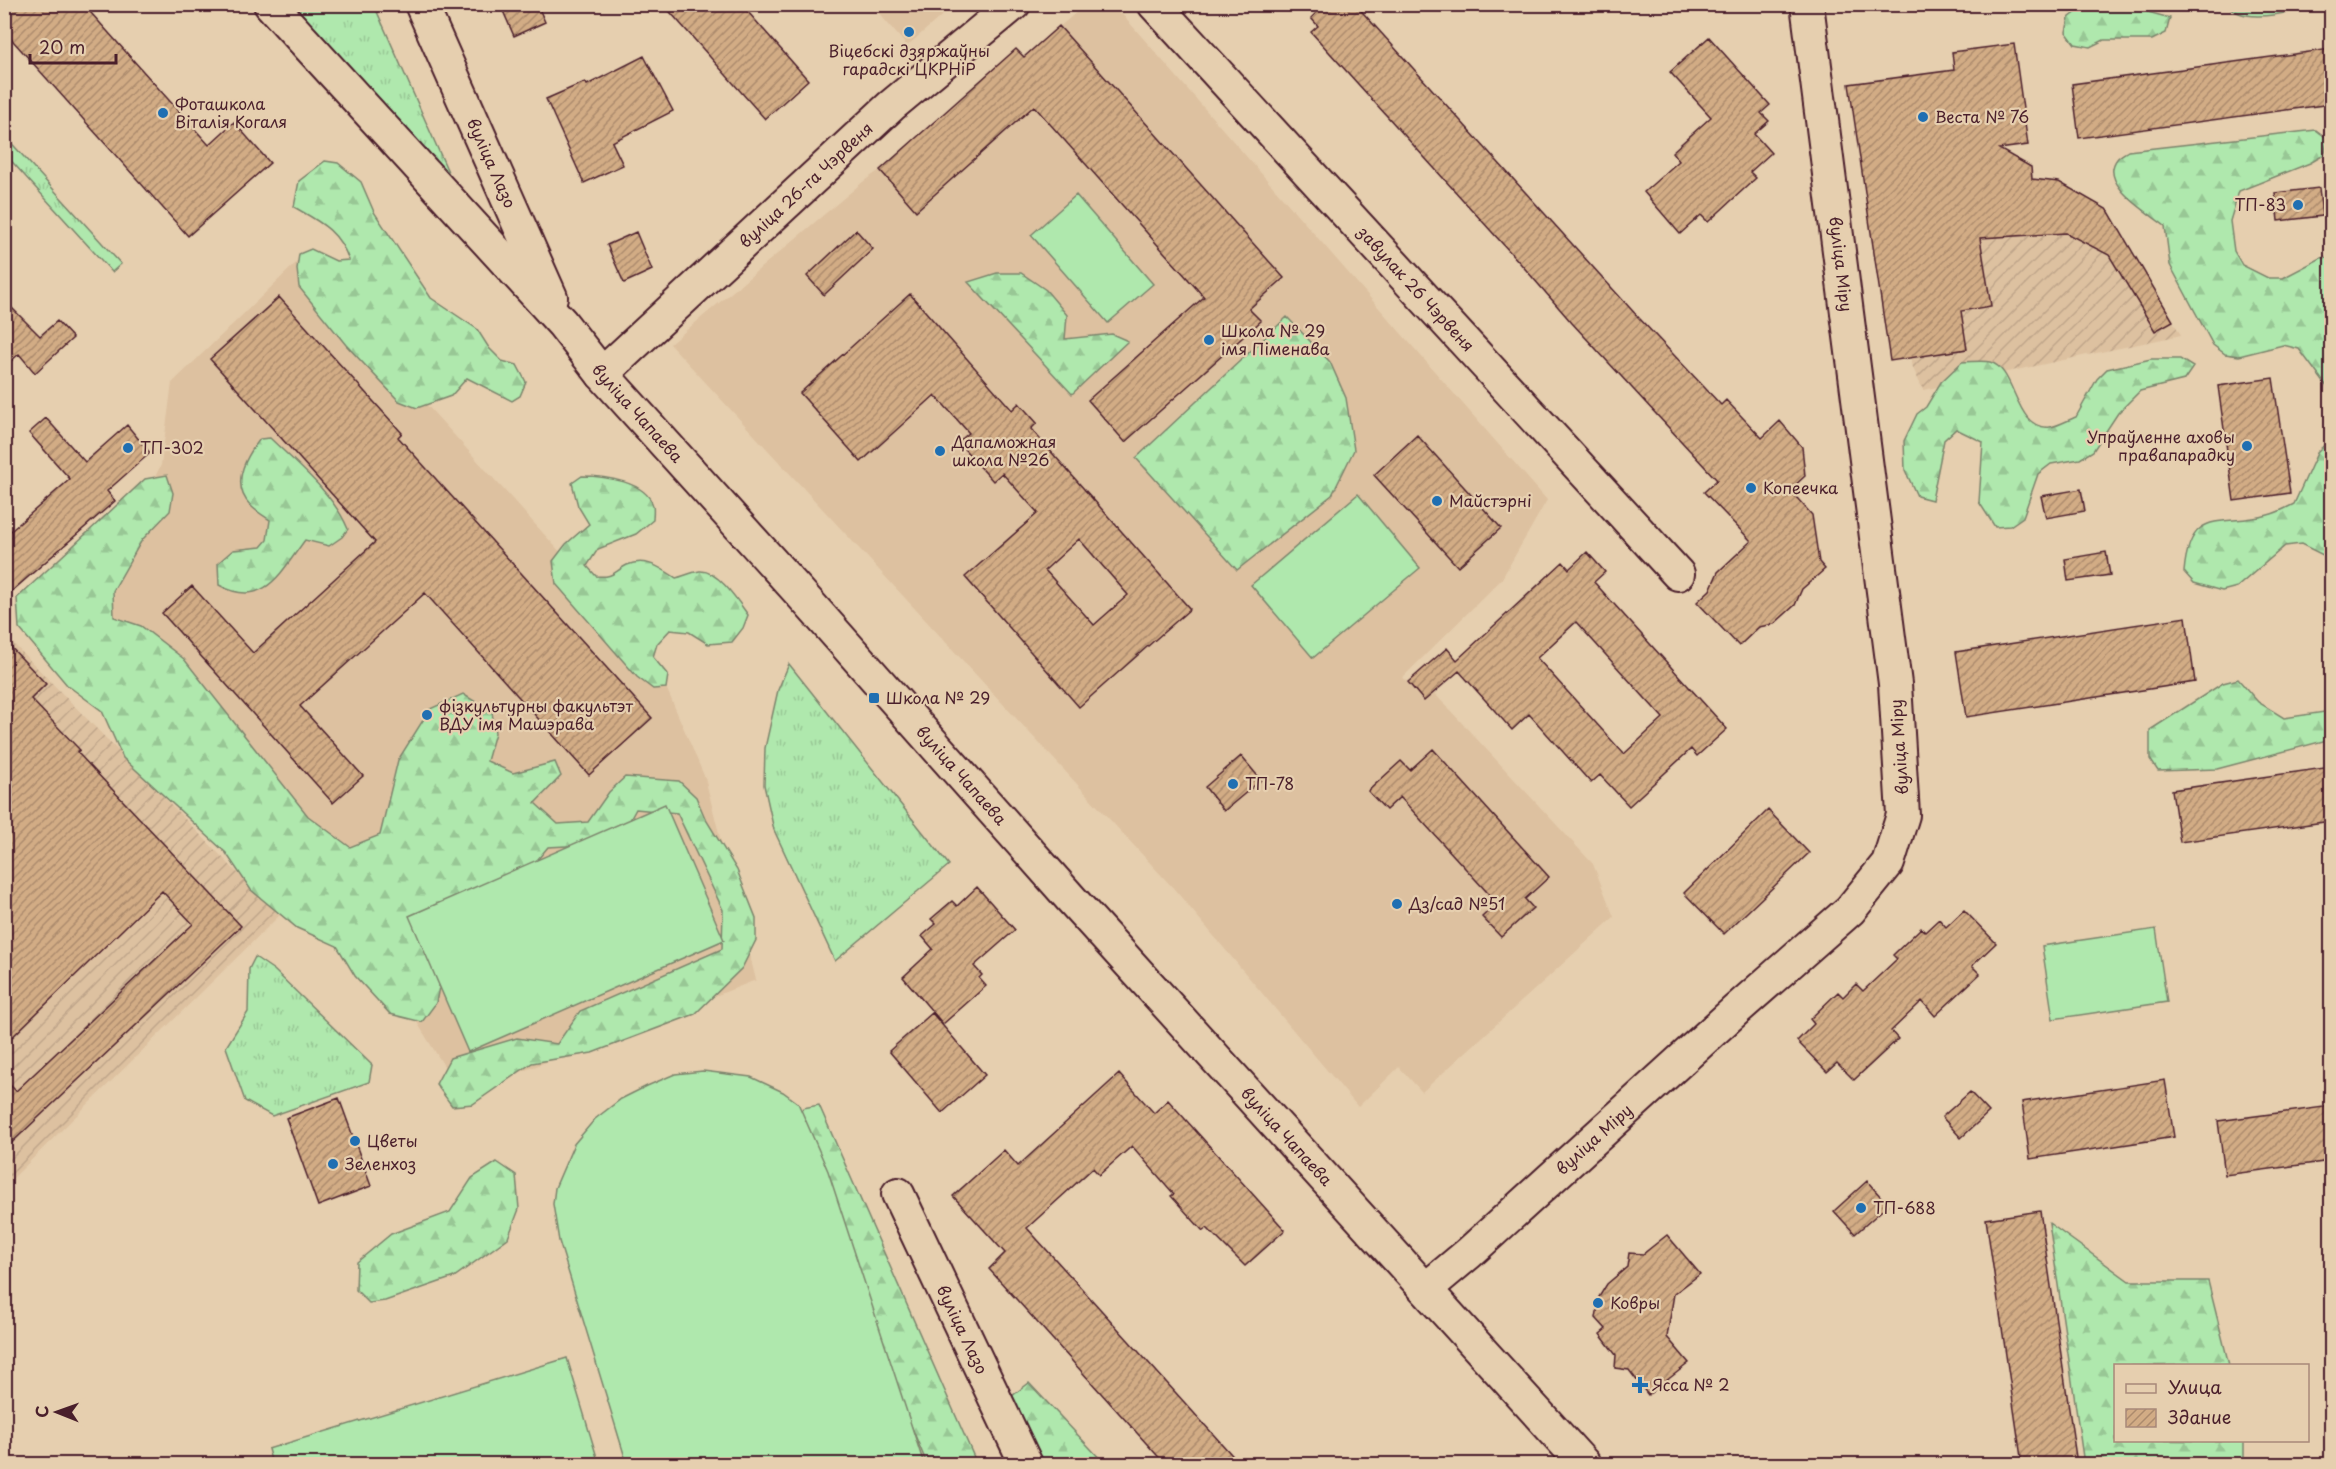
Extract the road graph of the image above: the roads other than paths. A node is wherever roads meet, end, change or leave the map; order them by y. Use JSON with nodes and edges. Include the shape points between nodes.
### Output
{"nodes":[{"id":1,"x":270,"y":4,"type":"edge"},
{"id":2,"x":421,"y":4,"type":"edge"},
{"id":3,"x":1014,"y":4,"type":"edge"},
{"id":4,"x":1154,"y":4,"type":"edge"},
{"id":5,"x":1807,"y":4,"type":"edge"},
{"id":6,"x":562,"y":323,"type":"junction"},
{"id":7,"x":602,"y":374,"type":"junction"},
{"id":8,"x":1678,"y":574,"type":"dead end"},
{"id":9,"x":898,"y":1194,"type":"dead end"},
{"id":10,"x":1426,"y":1289,"type":"junction"},
{"id":11,"x":1026,"y":1464,"type":"edge"},
{"id":12,"x":1584,"y":1464,"type":"edge"}],
"edges":[{"from":1,"to":6,"type":"street","name":"вуліца Чапаева"},
{"from":2,"to":6,"type":"street","name":"вуліца Лазо"},
{"from":3,"to":7,"type":"street","name":"вуліца 26-га Чэрвеня","via":[[891,106]]},
{"from":4,"to":8,"type":"street","name":"завулак 26 Чэрвеня"},
{"from":5,"to":10,"type":"street","name":"вуліца Міру","via":[[1891,650],[1904,815],[1888,863],[1850,910]]},
{"from":6,"to":7,"type":"street","name":"вуліца Чапаева"},
{"from":7,"to":10,"type":"street","name":"вуліца Чапаева"},
{"from":9,"to":11,"type":"street","name":"вуліца Лазо"},
{"from":10,"to":12,"type":"street","name":"вуліца Чапаева"}]}
